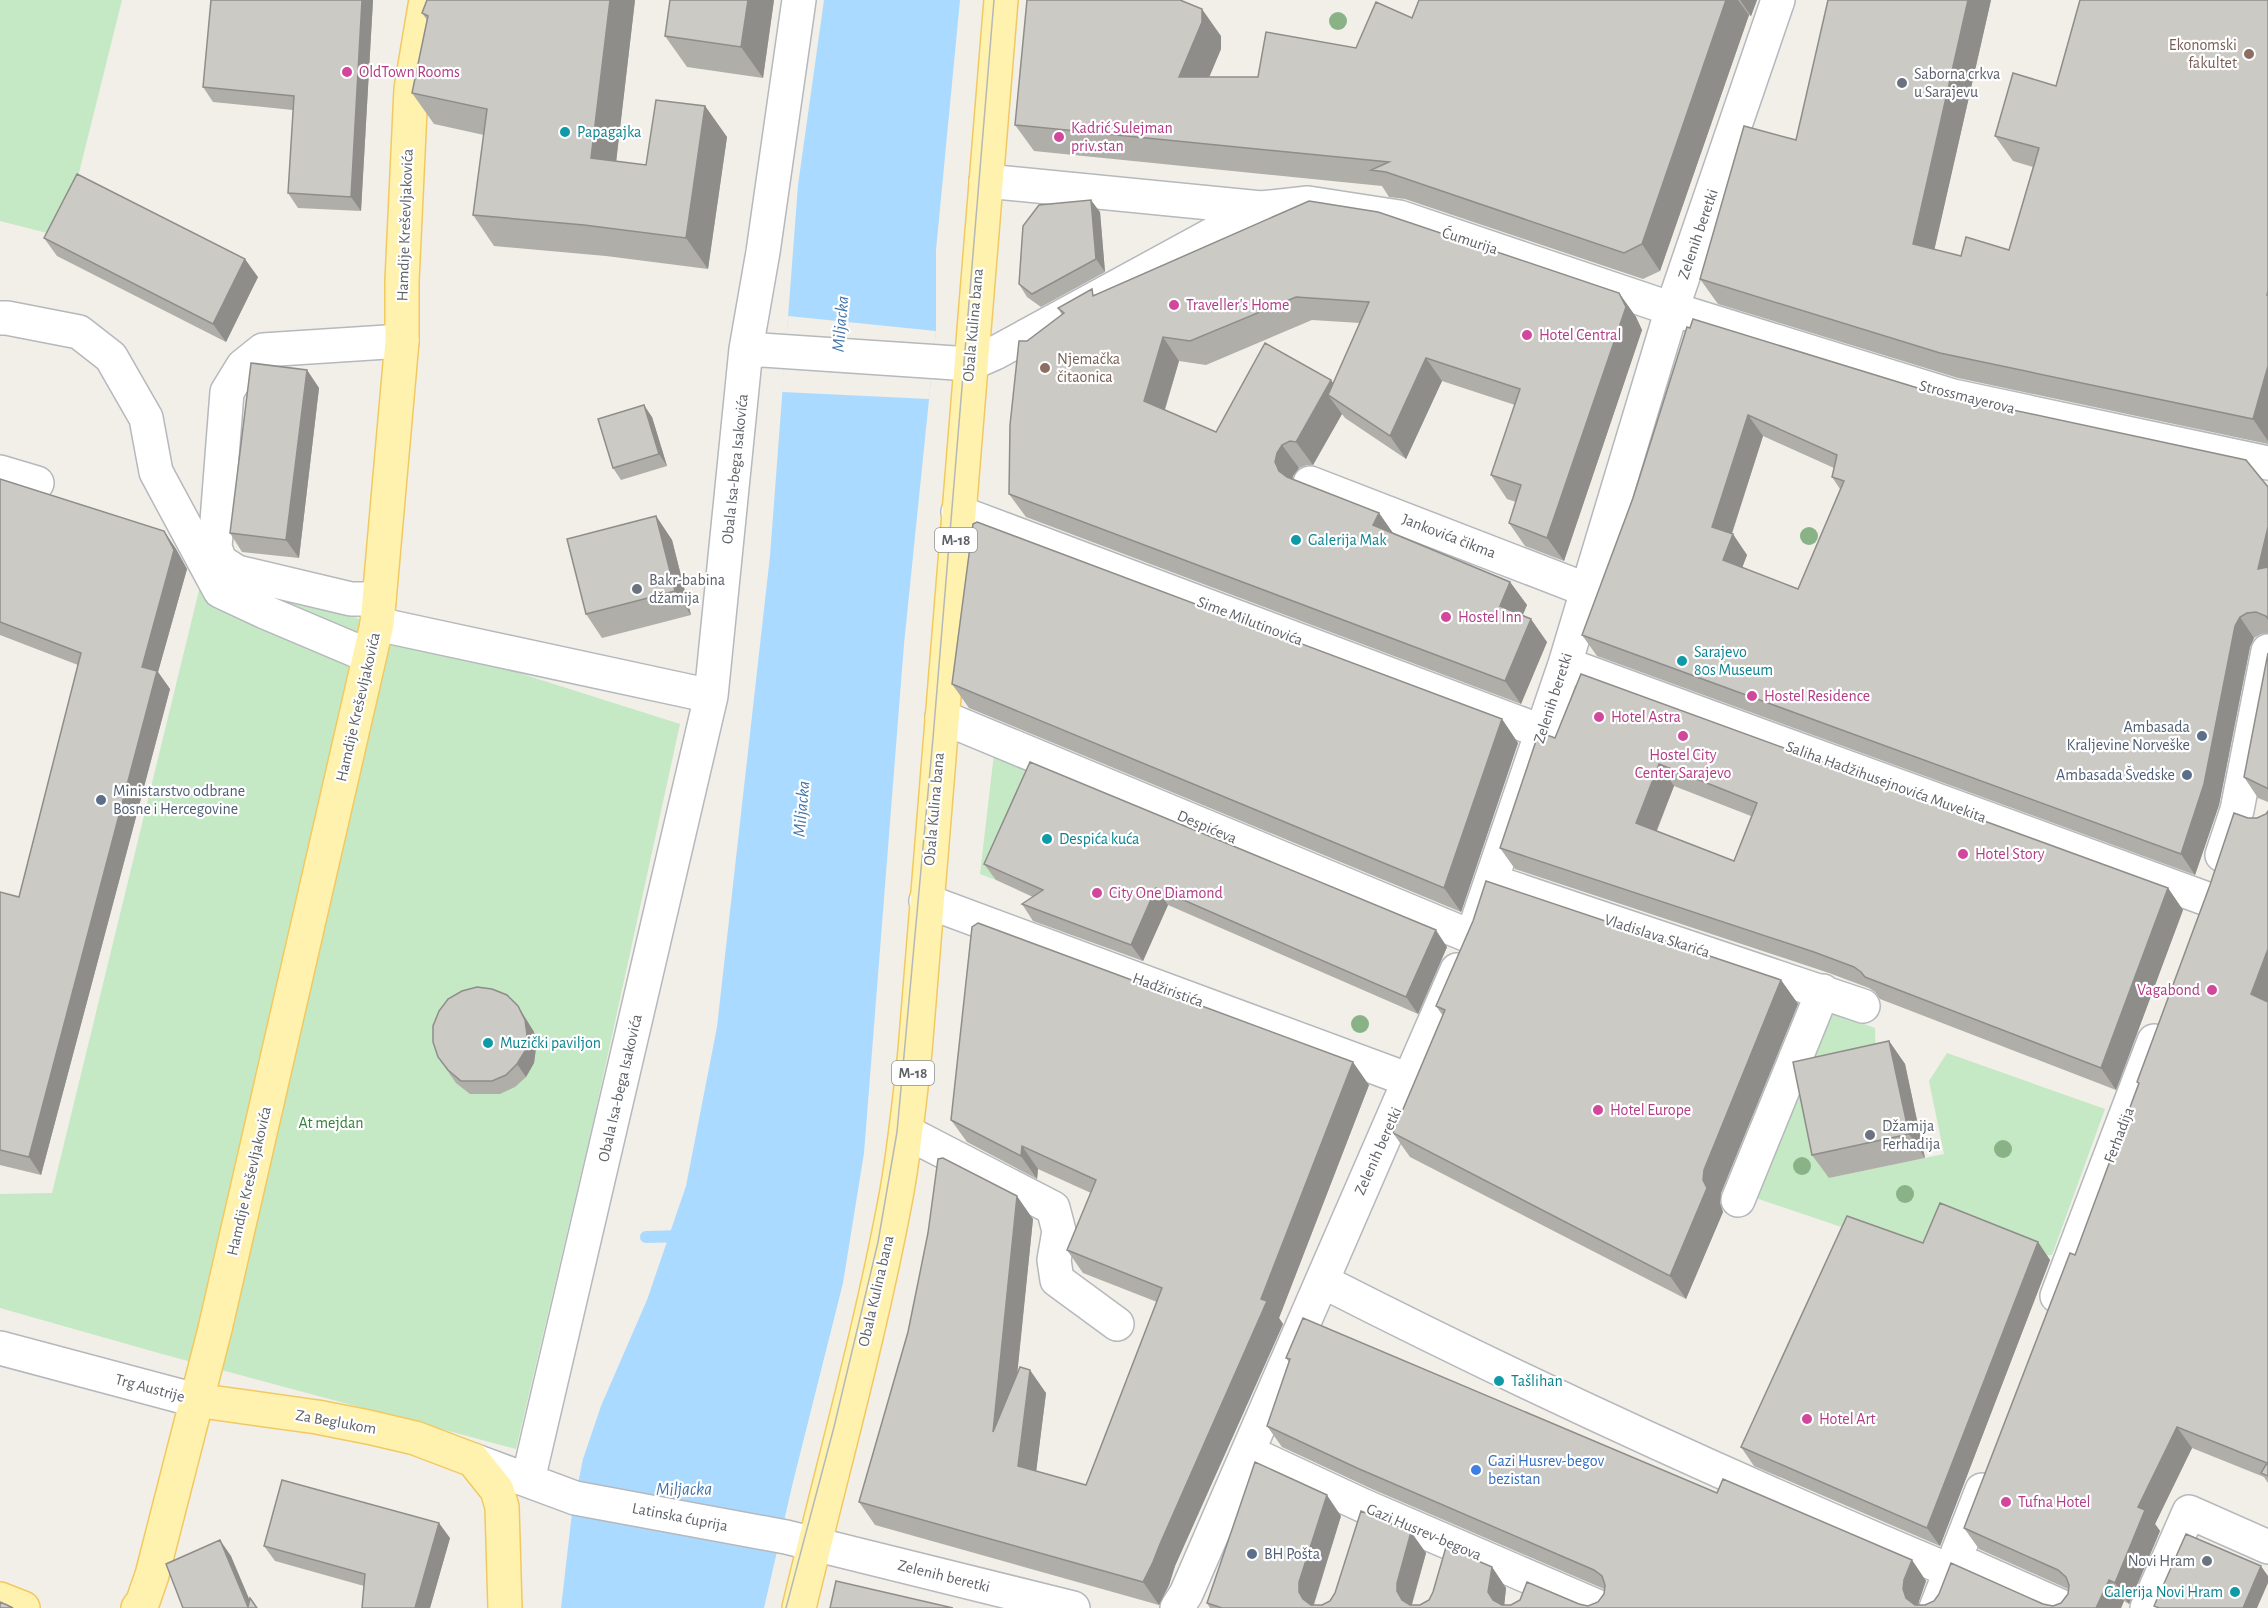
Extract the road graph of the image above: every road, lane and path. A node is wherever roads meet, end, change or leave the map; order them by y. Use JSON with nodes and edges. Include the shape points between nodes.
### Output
{"nodes":[{"id":1,"x":426,"y":0,"type":"edge"},
{"id":2,"x":799,"y":0,"type":"edge"},
{"id":3,"x":1001,"y":0,"type":"edge"},
{"id":4,"x":1778,"y":0,"type":"edge"},
{"id":5,"x":986,"y":182,"type":"junction"},
{"id":6,"x":1261,"y":208,"type":"junction"},
{"id":7,"x":1672,"y":309,"type":"junction"},
{"id":8,"x":0,"y":318,"type":"edge"},
{"id":9,"x":402,"y":341,"type":"junction"},
{"id":10,"x":746,"y":349,"type":"junction"},
{"id":11,"x":970,"y":364,"type":"junction"},
{"id":12,"x":2268,"y":463,"type":"edge"},
{"id":13,"x":0,"y":472,"type":"edge"},
{"id":14,"x":37,"y":483,"type":"dead end"},
{"id":15,"x":1310,"y":483,"type":"edge"},
{"id":16,"x":958,"y":512,"type":"junction"},
{"id":17,"x":1587,"y":590,"type":"junction"},
{"id":18,"x":378,"y":611,"type":"junction"},
{"id":19,"x":2268,"y":651,"type":"edge"},
{"id":20,"x":369,"y":656,"type":"junction"},
{"id":21,"x":1565,"y":664,"type":"junction"},
{"id":22,"x":711,"y":696,"type":"junction"},
{"id":23,"x":942,"y":717,"type":"junction"},
{"id":24,"x":1542,"y":732,"type":"junction"},
{"id":25,"x":2237,"y":810,"type":"junction"},
{"id":26,"x":2268,"y":821,"type":"edge"},
{"id":27,"x":1491,"y":881,"type":"junction"},
{"id":28,"x":2207,"y":899,"type":"junction"},
{"id":29,"x":926,"y":901,"type":"junction"},
{"id":30,"x":2195,"y":931,"type":"edge"},
{"id":31,"x":1472,"y":937,"type":"junction"},
{"id":32,"x":1823,"y":992,"type":"junction"},
{"id":33,"x":1863,"y":1006,"type":"edge"},
{"id":34,"x":2163,"y":1018,"type":"edge"},
{"id":35,"x":1409,"y":1080,"type":"junction"},
{"id":36,"x":906,"y":1132,"type":"junction"},
{"id":37,"x":1738,"y":1200,"type":"dead end"},
{"id":38,"x":1322,"y":1281,"type":"junction"},
{"id":39,"x":1117,"y":1324,"type":"dead end"},
{"id":40,"x":2045,"y":1327,"type":"edge"},
{"id":41,"x":0,"y":1348,"type":"edge"},
{"id":42,"x":195,"y":1400,"type":"junction"},
{"id":43,"x":1248,"y":1452,"type":"junction"},
{"id":44,"x":473,"y":1460,"type":"junction"},
{"id":45,"x":1994,"y":1460,"type":"edge"},
{"id":46,"x":528,"y":1480,"type":"junction"},
{"id":47,"x":800,"y":1541,"type":"junction"},
{"id":48,"x":1449,"y":1541,"type":"junction"},
{"id":49,"x":2268,"y":1547,"type":"edge"},
{"id":50,"x":1953,"y":1565,"type":"junction"},
{"id":51,"x":152,"y":1575,"type":"junction"},
{"id":52,"x":1439,"y":1575,"type":"edge"},
{"id":53,"x":1525,"y":1593,"type":"edge"},
{"id":54,"x":0,"y":1599,"type":"edge"},
{"id":55,"x":1002,"y":1599,"type":"edge"},
{"id":56,"x":23,"y":1608,"type":"edge"},
{"id":57,"x":138,"y":1608,"type":"edge"},
{"id":58,"x":156,"y":1608,"type":"edge"},
{"id":59,"x":505,"y":1608,"type":"edge"},
{"id":60,"x":799,"y":1608,"type":"edge"},
{"id":61,"x":1073,"y":1608,"type":"edge"},
{"id":62,"x":1177,"y":1608,"type":"edge"},
{"id":63,"x":1601,"y":1608,"type":"edge"},
{"id":64,"x":1936,"y":1608,"type":"edge"},
{"id":65,"x":2065,"y":1608,"type":"edge"},
{"id":66,"x":2146,"y":1608,"type":"edge"}],
"edges":[{"from":1,"to":9,"type":"main road","name":"Hamdije Kreševljakovića","via":[[411,89]]},
{"from":2,"to":10,"type":"street","name":"Obala Isa-bega Isakovića"},
{"from":3,"to":5,"type":"main road","name":"Obala Kulina bana","number":"M-18"},
{"from":4,"to":7,"type":"street","name":"Zelenih beretki"},
{"from":5,"to":6,"type":"street","name":"Ćumurija"},
{"from":5,"to":11,"type":"main road","name":"Obala Kulina bana","number":"M-18"},
{"from":6,"to":7,"type":"street","name":"Ćumurija","via":[[1308,203],[1400,218]]},
{"from":6,"to":11,"type":"street","name":"Ćumurija"},
{"from":7,"to":12,"type":"street","name":"Strossmayerova","via":[[1953,396]]},
{"from":7,"to":17,"type":"street","name":"Zelenih beretki"},
{"from":8,"to":20,"type":"street","via":[[79,332],[111,357],[146,418],[156,472],[220,591]]},
{"from":9,"to":18,"type":"main road","name":"Hamdije Kreševljakovića"},
{"from":9,"to":18,"type":"street","via":[[263,350],[243,366],[227,392],[215,547],[220,561],[237,572],[351,599]]},
{"from":10,"to":11,"type":"street","name":"Ćumurija"},
{"from":10,"to":22,"type":"street","name":"Obala Isa-bega Isakovića"},
{"from":11,"to":16,"type":"main road","name":"Obala Kulina bana","number":"M-18"},
{"from":13,"to":14,"type":"street"},
{"from":15,"to":17,"type":"street","name":"Jankovića čikma"},
{"from":16,"to":23,"type":"main road","name":"Obala Kulina bana","number":"M-18"},
{"from":16,"to":24,"type":"street","name":"Sime Milutinovića"},
{"from":17,"to":21,"type":"street","name":"Zelenih beretki"},
{"from":18,"to":20,"type":"main road","name":"Hamdije Kreševljakovića"},
{"from":18,"to":22,"type":"street"},
{"from":19,"to":25,"type":"street"},
{"from":20,"to":42,"type":"main road","name":"Hamdije Kreševljakovića","via":[[215,1329]]},
{"from":21,"to":24,"type":"street","name":"Zelenih beretki"},
{"from":21,"to":28,"type":"street","name":"Saliha Hadžihusejnovića Muvekita"},
{"from":22,"to":46,"type":"street","name":"Obala Isa-bega Isakovića"},
{"from":23,"to":29,"type":"main road","name":"Obala Kulina bana","number":"M-18"},
{"from":23,"to":31,"type":"street","name":"Despićeva"},
{"from":24,"to":27,"type":"street","name":"Zelenih beretki"},
{"from":25,"to":26,"type":"street"},
{"from":25,"to":28,"type":"street"},
{"from":27,"to":31,"type":"street","name":"Zelenih beretki"},
{"from":27,"to":32,"type":"street","name":"Vladislava Skarića"},
{"from":28,"to":30,"type":"street"},
{"from":29,"to":35,"type":"street","name":"Hadžiristića"},
{"from":29,"to":36,"type":"main road","name":"Obala Kulina bana","number":"M-18"},
{"from":31,"to":35,"type":"street","name":"Zelenih beretki"},
{"from":32,"to":33,"type":"street","name":"Vladislava Skarića"},
{"from":32,"to":37,"type":"street"},
{"from":34,"to":40,"type":"street","name":"Ferhadija"},
{"from":35,"to":38,"type":"street","name":"Zelenih beretki"},
{"from":36,"to":39,"type":"street","via":[[1053,1208],[1059,1231],[1054,1260],[1057,1280]]},
{"from":36,"to":47,"type":"main road","name":"Obala Kulina bana","number":"M-18","via":[[887,1244],[844,1432]]},
{"from":38,"to":43,"type":"street","name":"Zelenih beretki"},
{"from":38,"to":50,"type":"street","via":[[1760,1490]]},
{"from":41,"to":42,"type":"street","name":"Trg Austrije"},
{"from":42,"to":44,"type":"main road","name":"Za Beglukom","via":[[368,1427],[415,1438]]},
{"from":42,"to":51,"type":"main road","name":"Trg Austrije"},
{"from":43,"to":48,"type":"street","name":"Gazi Husrev-begova","via":[[1360,1520]]},
{"from":43,"to":62,"type":"street","name":"Zelenih beretki"},
{"from":44,"to":46,"type":"street","name":"Latinska ćuprija"},
{"from":44,"to":59,"type":"main road","via":[[497,1490],[502,1507]]},
{"from":45,"to":50,"type":"street"},
{"from":46,"to":47,"type":"street","name":"Latinska ćuprija","via":[[575,1498]]},
{"from":47,"to":55,"type":"street","name":"Zelenih beretki"},
{"from":47,"to":60,"type":"main road","name":"Obala Kulina bana","number":"M-18"},
{"from":48,"to":52,"type":"street"},
{"from":48,"to":53,"type":"street","name":"Gazi Husrev-begova"},
{"from":49,"to":66,"type":"street","via":[[2189,1512]]},
{"from":50,"to":64,"type":"street"},
{"from":50,"to":65,"type":"street"},
{"from":51,"to":57,"type":"main road"},
{"from":51,"to":58,"type":"main road"},
{"from":53,"to":63,"type":"street","name":"Gazi Husrev-begova"},
{"from":54,"to":56,"type":"main road"},
{"from":55,"to":61,"type":"street","name":"Zelenih beretki"}]}
